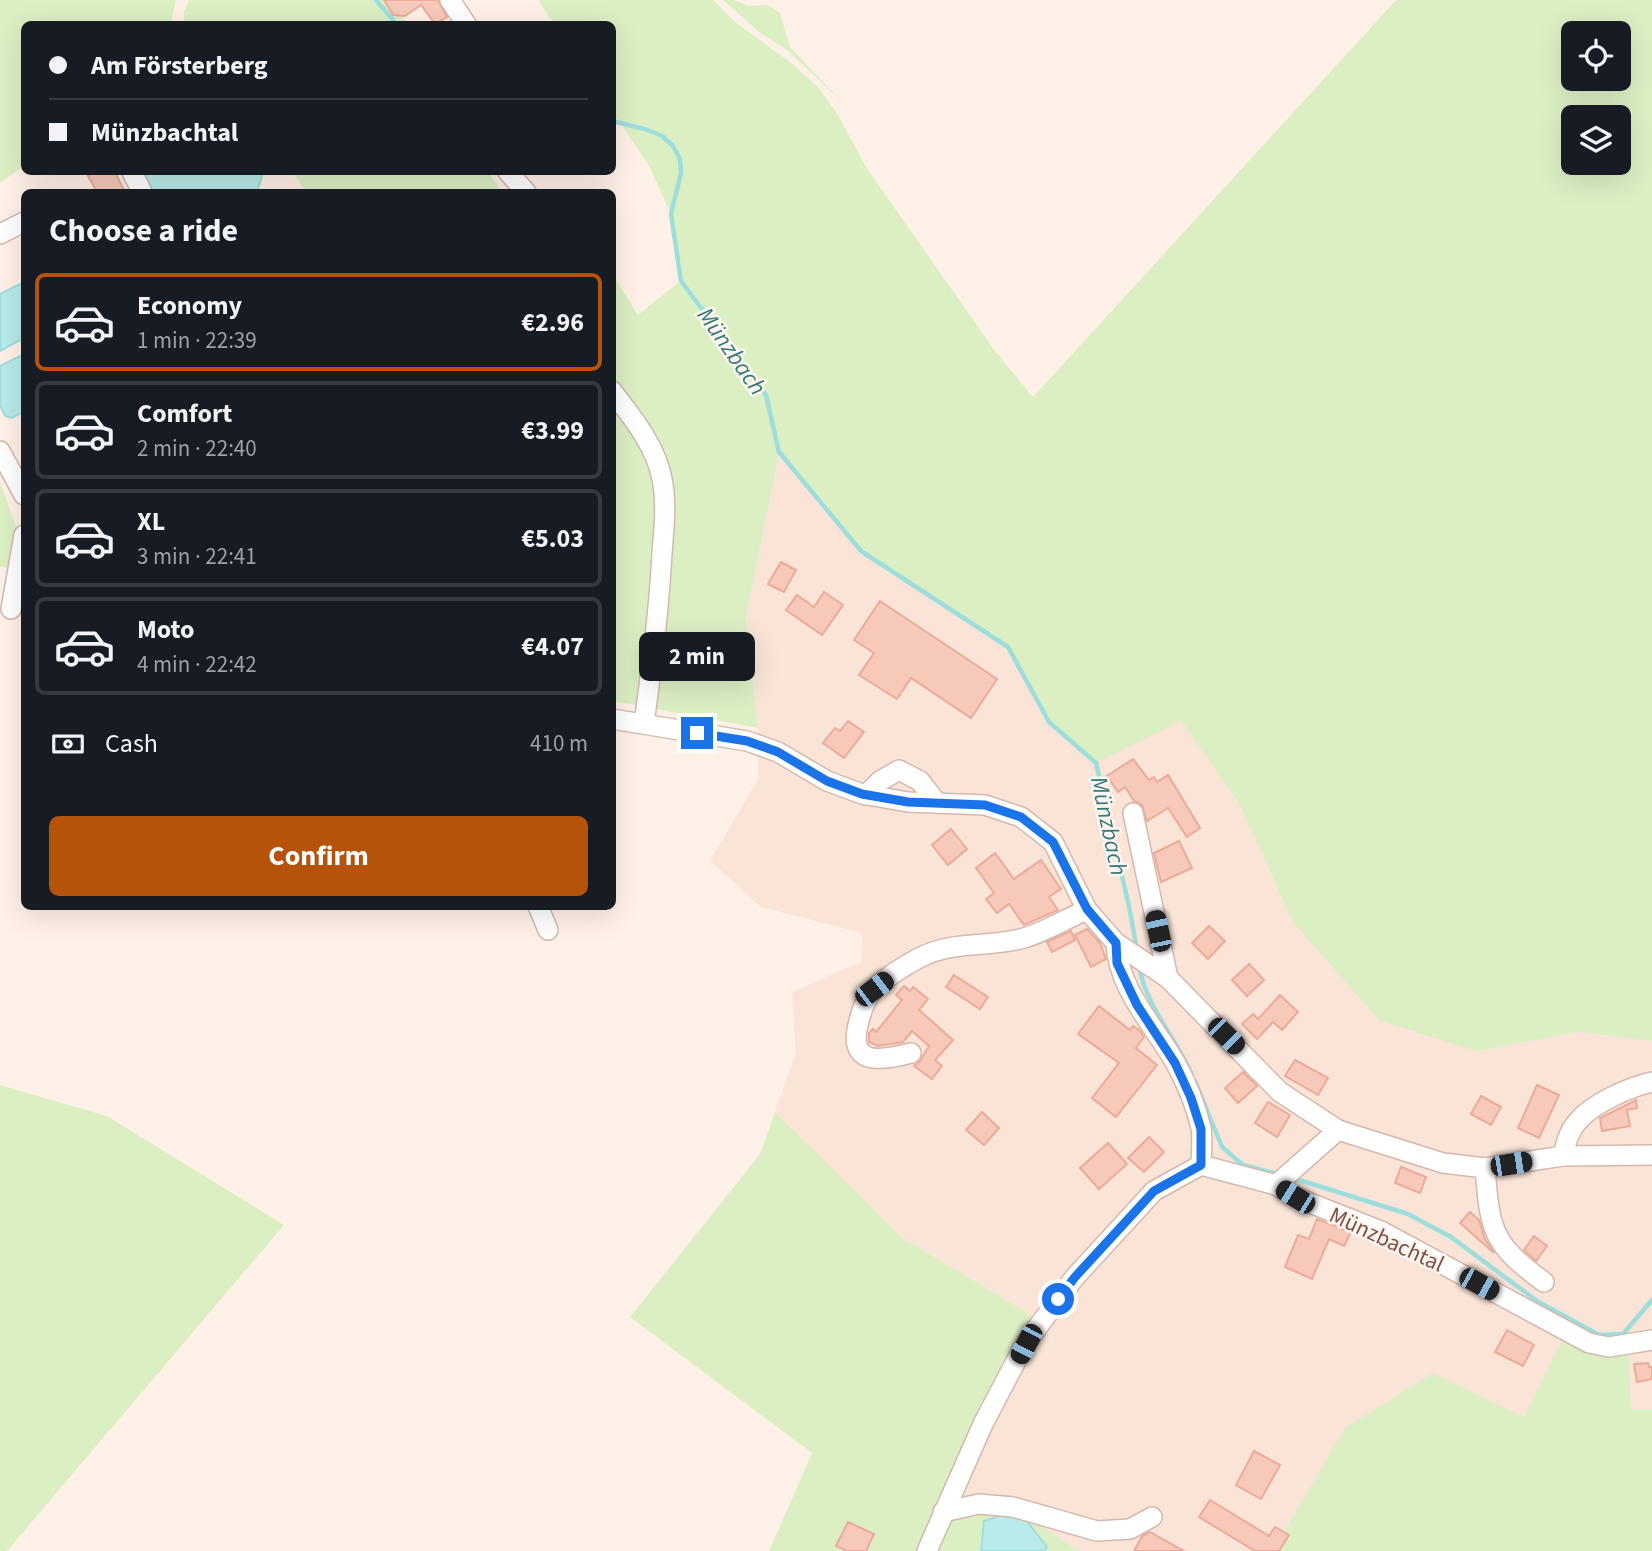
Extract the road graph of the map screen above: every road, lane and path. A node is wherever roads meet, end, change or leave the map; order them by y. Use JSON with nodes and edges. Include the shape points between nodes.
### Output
{"nodes":[{"id":1,"x":450,"y":0,"type":"edge"},
{"id":2,"x":464,"y":21,"type":"edge"},
{"id":3,"x":511,"y":175,"type":"edge"},
{"id":4,"x":523,"y":189,"type":"edge"},
{"id":5,"x":21,"y":224,"type":"edge"},
{"id":6,"x":0,"y":234,"type":"edge"},
{"id":7,"x":616,"y":396,"type":"edge"},
{"id":8,"x":0,"y":451,"type":"edge"},
{"id":9,"x":21,"y":490,"type":"edge"},
{"id":10,"x":21,"y":554,"type":"edge"},
{"id":11,"x":12,"y":609,"type":"edge"},
{"id":12,"x":616,"y":720,"type":"edge"},
{"id":13,"x":644,"y":723,"type":"junction"},
{"id":14,"x":866,"y":795,"type":"junction"},
{"id":15,"x":937,"y":803,"type":"junction"},
{"id":16,"x":1133,"y":813,"type":"dead end"},
{"id":17,"x":1087,"y":909,"type":"junction"},
{"id":18,"x":540,"y":910,"type":"edge"},
{"id":19,"x":548,"y":930,"type":"dead end"},
{"id":20,"x":1121,"y":947,"type":"junction"},
{"id":21,"x":1168,"y":978,"type":"junction"},
{"id":22,"x":911,"y":1053,"type":"dead end"},
{"id":23,"x":1652,"y":1082,"type":"edge"},
{"id":24,"x":1338,"y":1130,"type":"junction"},
{"id":25,"x":1652,"y":1155,"type":"edge"},
{"id":26,"x":1563,"y":1156,"type":"junction"},
{"id":27,"x":1201,"y":1165,"type":"junction"},
{"id":28,"x":1485,"y":1168,"type":"junction"},
{"id":29,"x":1279,"y":1182,"type":"junction"},
{"id":30,"x":1544,"y":1282,"type":"dead end"},
{"id":31,"x":1652,"y":1340,"type":"edge"},
{"id":32,"x":943,"y":1511,"type":"junction"},
{"id":33,"x":1152,"y":1517,"type":"dead end"},
{"id":34,"x":927,"y":1551,"type":"edge"}],
"edges":[{"from":1,"to":2,"type":"street"},
{"from":3,"to":4,"type":"street"},
{"from":5,"to":6,"type":"street"},
{"from":7,"to":13,"type":"street","via":[[654,454],[665,507],[659,606]]},
{"from":8,"to":9,"type":"street"},
{"from":10,"to":11,"type":"street"},
{"from":12,"to":13,"type":"street"},
{"from":13,"to":14,"type":"street","via":[[747,741]]},
{"from":14,"to":15,"type":"street"},
{"from":14,"to":15,"type":"street","via":[[899,770],[920,781]]},
{"from":15,"to":17,"type":"street","via":[[985,805],[1021,817],[1053,842]]},
{"from":16,"to":21,"type":"street"},
{"from":17,"to":20,"type":"street"},
{"from":17,"to":22,"type":"street","via":[[1024,938],[940,948],[874,989],[861,1012],[857,1047],[877,1060]]},
{"from":18,"to":19,"type":"street"},
{"from":20,"to":21,"type":"street"},
{"from":20,"to":27,"type":"street","via":[[1117,963],[1191,1098],[1201,1129]]},
{"from":21,"to":24,"type":"street","via":[[1280,1092]]},
{"from":23,"to":26,"type":"street","via":[[1605,1101],[1580,1118],[1567,1137]]},
{"from":24,"to":28,"type":"street","via":[[1443,1163]]},
{"from":24,"to":29,"type":"street"},
{"from":25,"to":26,"type":"street"},
{"from":26,"to":28,"type":"street"},
{"from":27,"to":29,"type":"street","name":"Münzbachtal"},
{"from":27,"to":32,"type":"street","via":[[1154,1191],[1075,1277],[1026,1344]]},
{"from":28,"to":30,"type":"street","via":[[1491,1223],[1498,1238],[1517,1262]]},
{"from":29,"to":31,"type":"street","name":"Münzbachtal","via":[[1295,1197],[1381,1231],[1589,1343],[1609,1347]]},
{"from":32,"to":33,"type":"street","via":[[979,1504],[1013,1507],[1097,1531],[1130,1529]]},
{"from":32,"to":34,"type":"street"}]}
